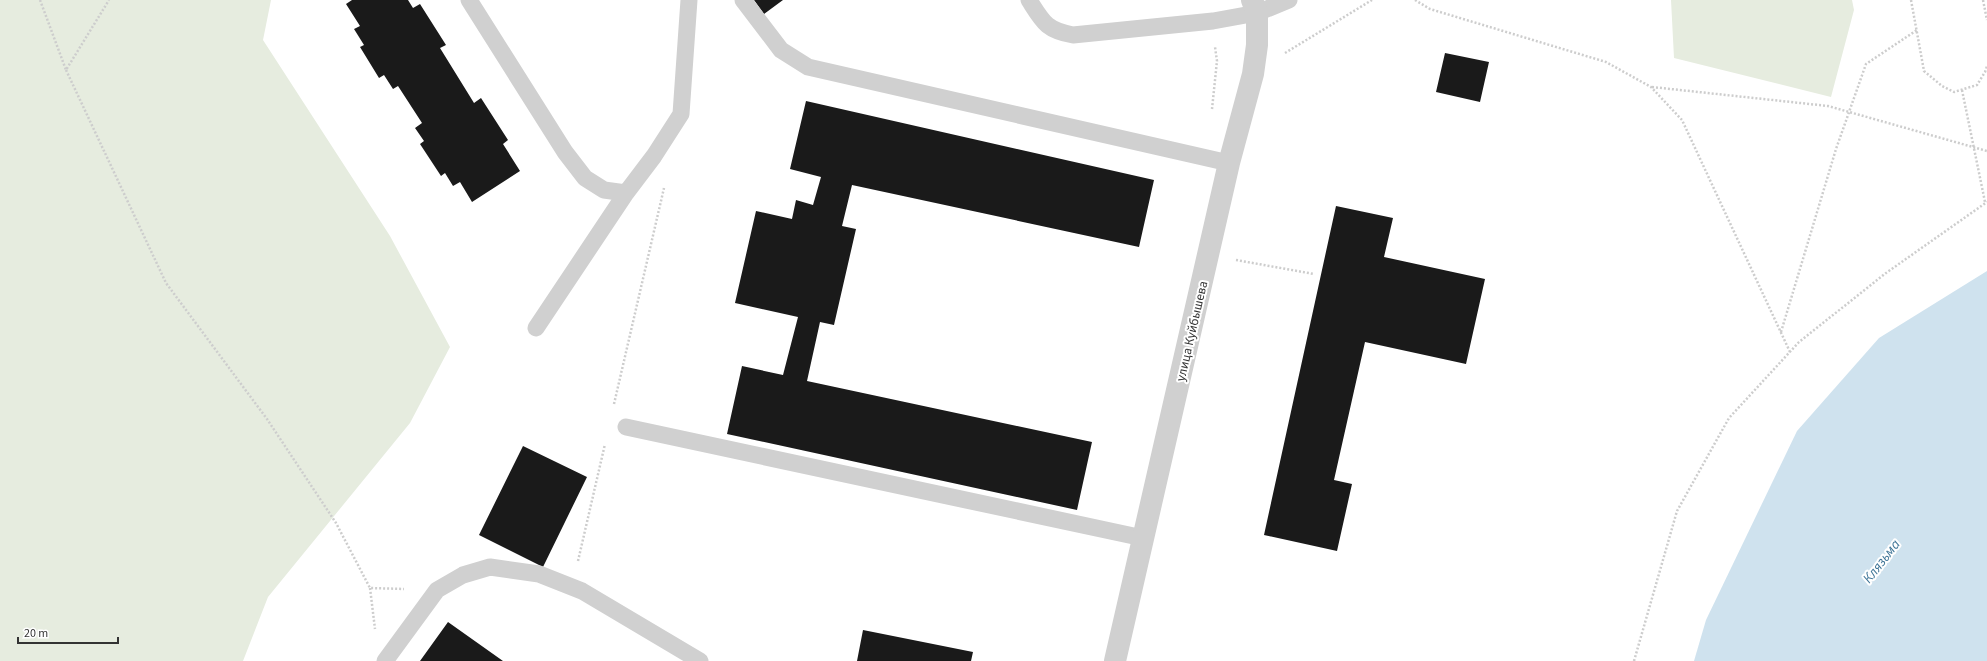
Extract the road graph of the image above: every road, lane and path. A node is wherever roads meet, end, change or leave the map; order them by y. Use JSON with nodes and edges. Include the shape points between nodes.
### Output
{"nodes":[{"id":1,"x":40,"y":0,"type":"edge"},
{"id":2,"x":109,"y":0,"type":"edge"},
{"id":3,"x":469,"y":0,"type":"edge"},
{"id":4,"x":689,"y":0,"type":"edge"},
{"id":5,"x":743,"y":0,"type":"edge"},
{"id":6,"x":1029,"y":0,"type":"edge"},
{"id":7,"x":1289,"y":0,"type":"edge"},
{"id":8,"x":1415,"y":0,"type":"edge"},
{"id":9,"x":1911,"y":0,"type":"edge"},
{"id":10,"x":1983,"y":0,"type":"edge"},
{"id":11,"x":1254,"y":6,"type":"edge"},
{"id":12,"x":1987,"y":20,"type":"edge"},
{"id":13,"x":1917,"y":30,"type":"junction"},
{"id":14,"x":1987,"y":66,"type":"edge"},
{"id":15,"x":66,"y":70,"type":"junction"},
{"id":16,"x":1651,"y":87,"type":"junction"},
{"id":17,"x":1962,"y":90,"type":"junction"},
{"id":18,"x":1850,"y":112,"type":"junction"},
{"id":19,"x":1974,"y":147,"type":"junction"},
{"id":20,"x":1987,"y":151,"type":"edge"},
{"id":21,"x":1229,"y":163,"type":"junction"},
{"id":22,"x":665,"y":184,"type":"dead end"},
{"id":23,"x":626,"y":193,"type":"junction"},
{"id":24,"x":1986,"y":202,"type":"edge"},
{"id":25,"x":1208,"y":255,"type":"junction"},
{"id":26,"x":1314,"y":274,"type":"dead end"},
{"id":27,"x":536,"y":328,"type":"dead end"},
{"id":28,"x":1781,"y":333,"type":"junction"},
{"id":29,"x":1790,"y":352,"type":"junction"},
{"id":30,"x":613,"y":408,"type":"dead end"},
{"id":31,"x":626,"y":427,"type":"dead end"},
{"id":32,"x":606,"y":439,"type":"dead end"},
{"id":33,"x":1143,"y":538,"type":"junction"},
{"id":34,"x":572,"y":587,"type":"junction"},
{"id":35,"x":370,"y":588,"type":"junction"},
{"id":36,"x":437,"y":590,"type":"junction"},
{"id":37,"x":376,"y":632,"type":"dead end"},
{"id":38,"x":385,"y":661,"type":"edge"},
{"id":39,"x":700,"y":661,"type":"edge"},
{"id":40,"x":1115,"y":661,"type":"edge"},
{"id":41,"x":1634,"y":661,"type":"edge"}],
"edges":[{"from":1,"to":15,"type":"path"},
{"from":2,"to":15,"type":"path"},
{"from":3,"to":23,"type":"lane","via":[[584,178],[604,190]]},
{"from":4,"to":23,"type":"lane","via":[[681,114]]},
{"from":5,"to":21,"type":"lane","via":[[781,50],[808,67]]},
{"from":6,"to":11,"type":"lane","via":[[1044,22],[1056,32],[1073,35],[1212,21]]},
{"from":7,"to":11,"type":"lane"},
{"from":8,"to":16,"type":"path","via":[[1430,9],[1606,62]]},
{"from":9,"to":13,"type":"path"},
{"from":10,"to":12,"type":"path"},
{"from":11,"to":21,"type":"street","name":"улица Куйбышева","via":[[1257,45],[1253,74]]},
{"from":13,"to":17,"type":"path","via":[[1924,71],[1954,92]]},
{"from":13,"to":18,"type":"path","via":[[1866,64]]},
{"from":14,"to":17,"type":"path","via":[[1977,85]]},
{"from":15,"to":35,"type":"path","via":[[166,283],[271,425],[336,523]]},
{"from":16,"to":18,"type":"path","via":[[1828,106]]},
{"from":16,"to":28,"type":"path","via":[[1682,120]]},
{"from":17,"to":19,"type":"path"},
{"from":18,"to":19,"type":"path"},
{"from":18,"to":28,"type":"path","via":[[1836,149]]},
{"from":19,"to":20,"type":"path"},
{"from":19,"to":24,"type":"path"},
{"from":21,"to":25,"type":"street","name":"улица Куйбышева"},
{"from":22,"to":30,"type":"path"},
{"from":23,"to":27,"type":"lane"},
{"from":24,"to":29,"type":"path","via":[[1886,273],[1799,342]]},
{"from":25,"to":26,"type":"path"},
{"from":25,"to":33,"type":"street","name":"улица Куйбышева"},
{"from":28,"to":29,"type":"path"},
{"from":29,"to":41,"type":"path","via":[[1729,418],[1677,511]]},
{"from":31,"to":33,"type":"lane"},
{"from":32,"to":34,"type":"path"},
{"from":33,"to":40,"type":"street","name":"улица Куйбышева"},
{"from":34,"to":36,"type":"lane","via":[[539,574],[490,567],[463,575]]},
{"from":34,"to":39,"type":"lane"},
{"from":35,"to":36,"type":"path"},
{"from":35,"to":37,"type":"path"},
{"from":36,"to":38,"type":"lane"}]}
